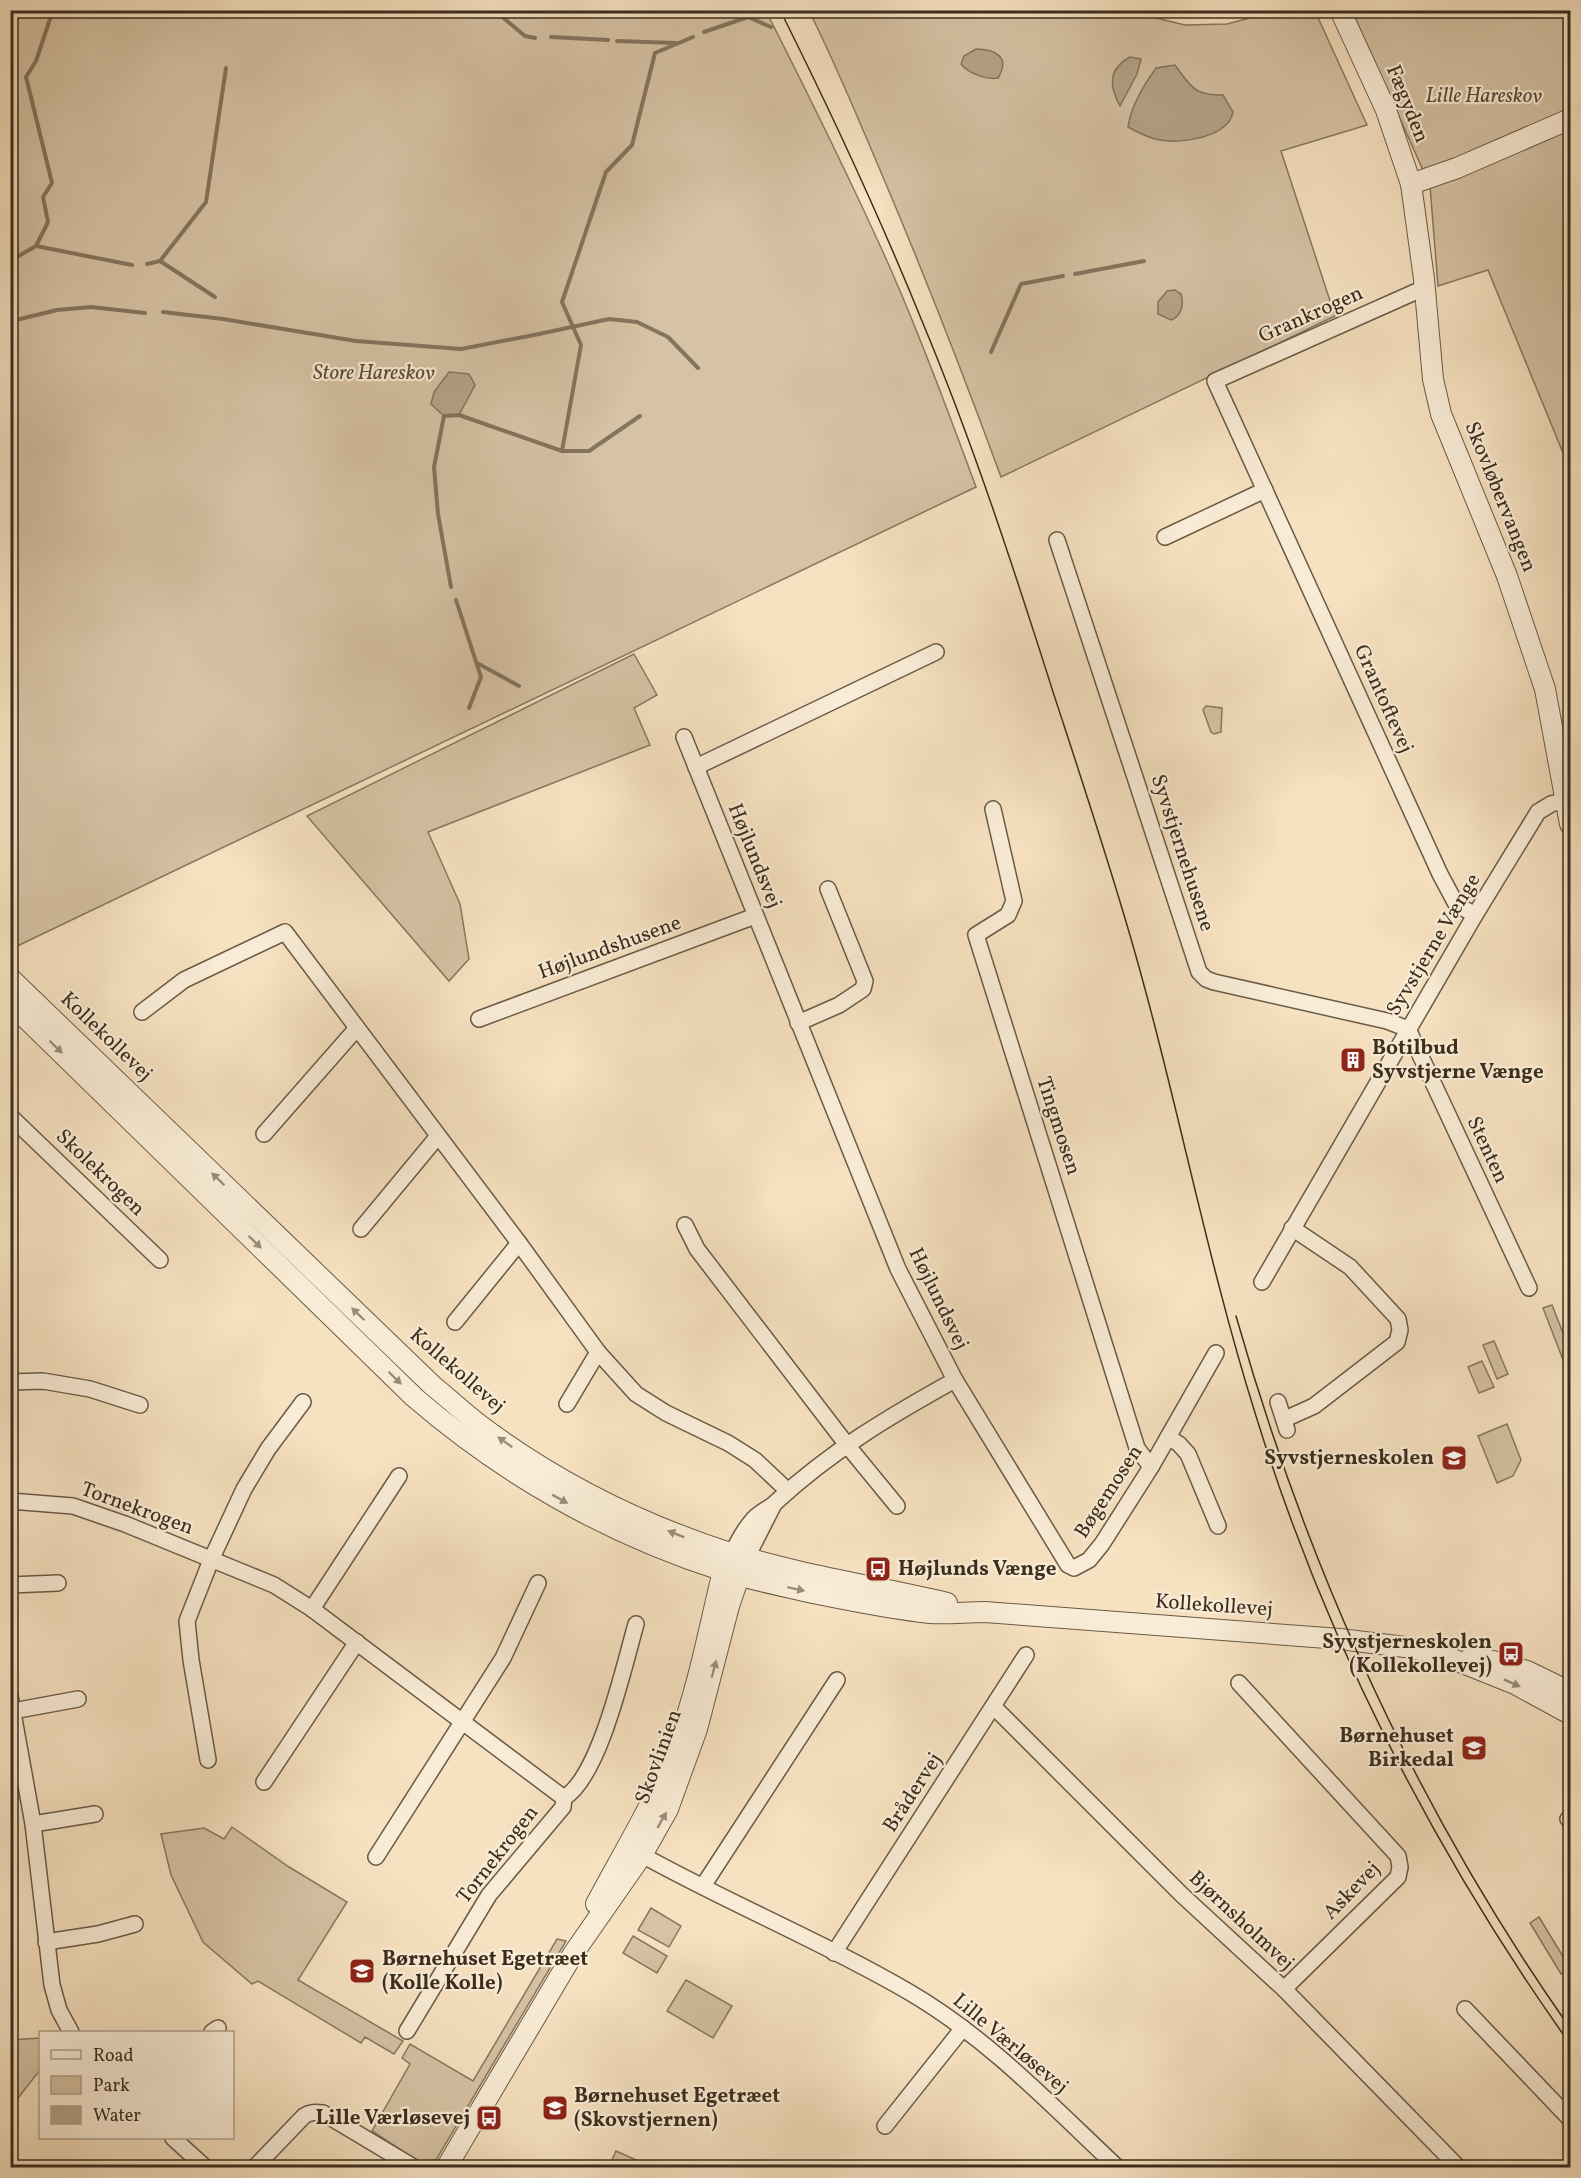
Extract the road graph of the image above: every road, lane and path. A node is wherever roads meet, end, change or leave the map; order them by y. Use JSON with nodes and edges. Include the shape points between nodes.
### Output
{"nodes":[{"id":1,"x":1340,"y":10,"type":"edge"},
{"id":2,"x":1570,"y":119,"type":"edge"},
{"id":3,"x":1411,"y":184,"type":"junction"},
{"id":4,"x":1424,"y":288,"type":"junction"},
{"id":5,"x":1215,"y":381,"type":"joint"},
{"id":6,"x":1265,"y":490,"type":"junction"},
{"id":7,"x":1165,"y":537,"type":"dead end"},
{"id":8,"x":1058,"y":540,"type":"dead end"},
{"id":9,"x":936,"y":652,"type":"dead end"},
{"id":10,"x":684,"y":737,"type":"dead end"},
{"id":11,"x":696,"y":767,"type":"junction"},
{"id":12,"x":1566,"y":800,"type":"junction"},
{"id":13,"x":993,"y":808,"type":"dead end"},
{"id":14,"x":1570,"y":824,"type":"edge"},
{"id":15,"x":828,"y":889,"type":"dead end"},
{"id":16,"x":1475,"y":915,"type":"junction"},
{"id":17,"x":755,"y":916,"type":"junction"},
{"id":18,"x":10,"y":978,"type":"edge"},
{"id":19,"x":15,"y":1003,"type":"edge"},
{"id":20,"x":142,"y":1012,"type":"dead end"},
{"id":21,"x":479,"y":1020,"type":"dead end"},
{"id":22,"x":798,"y":1023,"type":"junction"},
{"id":23,"x":357,"y":1028,"type":"junction"},
{"id":24,"x":1408,"y":1029,"type":"junction"},
{"id":25,"x":10,"y":1116,"type":"edge"},
{"id":26,"x":264,"y":1134,"type":"dead end"},
{"id":27,"x":438,"y":1136,"type":"junction"},
{"id":28,"x":685,"y":1225,"type":"dead end"},
{"id":29,"x":1292,"y":1228,"type":"junction"},
{"id":30,"x":361,"y":1229,"type":"dead end"},
{"id":31,"x":519,"y":1243,"type":"junction"},
{"id":32,"x":160,"y":1260,"type":"dead end"},
{"id":33,"x":1262,"y":1282,"type":"dead end"},
{"id":34,"x":1529,"y":1288,"type":"dead end"},
{"id":35,"x":455,"y":1322,"type":"dead end"},
{"id":36,"x":598,"y":1352,"type":"junction"},
{"id":37,"x":1216,"y":1353,"type":"dead end"},
{"id":38,"x":955,"y":1380,"type":"junction"},
{"id":39,"x":10,"y":1382,"type":"edge"},
{"id":40,"x":303,"y":1402,"type":"dead end"},
{"id":41,"x":1278,"y":1402,"type":"dead end"},
{"id":42,"x":567,"y":1404,"type":"dead end"},
{"id":43,"x":140,"y":1405,"type":"dead end"},
{"id":44,"x":1168,"y":1437,"type":"junction"},
{"id":45,"x":848,"y":1445,"type":"junction"},
{"id":46,"x":1151,"y":1467,"type":"junction"},
{"id":47,"x":399,"y":1476,"type":"dead end"},
{"id":48,"x":788,"y":1491,"type":"junction"},
{"id":49,"x":10,"y":1501,"type":"edge"},
{"id":50,"x":897,"y":1506,"type":"dead end"},
{"id":51,"x":1218,"y":1526,"type":"dead end"},
{"id":52,"x":211,"y":1560,"type":"junction"},
{"id":53,"x":735,"y":1564,"type":"junction"},
{"id":54,"x":1081,"y":1566,"type":"joint"},
{"id":55,"x":58,"y":1583,"type":"dead end"},
{"id":56,"x":538,"y":1583,"type":"dead end"},
{"id":57,"x":10,"y":1585,"type":"edge"},
{"id":58,"x":312,"y":1609,"type":"junction"},
{"id":59,"x":636,"y":1624,"type":"dead end"},
{"id":60,"x":357,"y":1642,"type":"junction"},
{"id":61,"x":1440,"y":1654,"type":"junction"},
{"id":62,"x":1026,"y":1655,"type":"dead end"},
{"id":63,"x":837,"y":1680,"type":"dead end"},
{"id":64,"x":1239,"y":1683,"type":"dead end"},
{"id":65,"x":1570,"y":1692,"type":"edge"},
{"id":66,"x":78,"y":1699,"type":"dead end"},
{"id":67,"x":12,"y":1704,"type":"edge"},
{"id":68,"x":994,"y":1707,"type":"junction"},
{"id":69,"x":1570,"y":1714,"type":"edge"},
{"id":70,"x":462,"y":1720,"type":"junction"},
{"id":71,"x":208,"y":1760,"type":"dead end"},
{"id":72,"x":264,"y":1782,"type":"dead end"},
{"id":73,"x":564,"y":1798,"type":"junction"},
{"id":74,"x":95,"y":1814,"type":"dead end"},
{"id":75,"x":33,"y":1824,"type":"junction"},
{"id":76,"x":635,"y":1851,"type":"junction"},
{"id":77,"x":376,"y":1857,"type":"dead end"},
{"id":78,"x":703,"y":1886,"type":"junction"},
{"id":79,"x":135,"y":1924,"type":"dead end"},
{"id":80,"x":46,"y":1941,"type":"junction"},
{"id":81,"x":834,"y":1953,"type":"junction"},
{"id":82,"x":1284,"y":1989,"type":"junction"},
{"id":83,"x":1465,"y":2009,"type":"dead end"},
{"id":84,"x":963,"y":2028,"type":"junction"},
{"id":85,"x":70,"y":2031,"type":"edge"},
{"id":86,"x":407,"y":2031,"type":"dead end"},
{"id":87,"x":1570,"y":2119,"type":"edge"},
{"id":88,"x":885,"y":2126,"type":"dead end"},
{"id":89,"x":174,"y":2139,"type":"edge"},
{"id":90,"x":206,"y":2168,"type":"edge"},
{"id":91,"x":254,"y":2168,"type":"edge"},
{"id":92,"x":415,"y":2168,"type":"edge"},
{"id":93,"x":446,"y":2168,"type":"edge"},
{"id":94,"x":1118,"y":2168,"type":"edge"},
{"id":95,"x":1459,"y":2168,"type":"edge"}],
"edges":[{"from":1,"to":3,"type":"street","name":"Fægyden","via":[[1386,110]]},
{"from":2,"to":3,"type":"street"},
{"from":3,"to":4,"type":"street","name":"Skovløbervangen"},
{"from":4,"to":5,"type":"street","name":"Grankrogen"},
{"from":4,"to":12,"type":"street","name":"Skovløbervangen","via":[[1433,379],[1441,414],[1507,576],[1545,689]]},
{"from":5,"to":6,"type":"street","name":"Grantoftevej"},
{"from":6,"to":7,"type":"street"},
{"from":6,"to":16,"type":"street","name":"Grantoftevej","via":[[1440,874],[1456,904]]},
{"from":8,"to":24,"type":"street","name":"Syvstjernehusene","via":[[1199,972],[1214,982]]},
{"from":9,"to":11,"type":"street"},
{"from":10,"to":11,"type":"street","name":"Højlundsvej"},
{"from":11,"to":17,"type":"street","name":"Højlundsvej"},
{"from":12,"to":14,"type":"street","name":"Skovløbervangen"},
{"from":12,"to":16,"type":"street","name":"Syvstjerne Vænge","via":[[1538,812]]},
{"from":13,"to":46,"type":"street","name":"Tingmosen","via":[[1014,901],[1008,915],[975,935],[1137,1448]]},
{"from":15,"to":22,"type":"street","via":[[865,981],[863,989],[839,1005]]},
{"from":16,"to":24,"type":"street","name":"Syvstjerne Vænge"},
{"from":17,"to":21,"type":"street","name":"Højlundshusene"},
{"from":17,"to":22,"type":"street","name":"Højlundsvej"},
{"from":18,"to":19,"type":"street","name":"Kollekollevej"},
{"from":19,"to":53,"type":"street","name":"Kollekollevej","via":[[441,1421],[524,1479],[607,1525],[682,1557]]},
{"from":20,"to":23,"type":"street","via":[[184,980],[285,932]]},
{"from":22,"to":38,"type":"street","name":"Højlundsvej","via":[[898,1269]]},
{"from":23,"to":26,"type":"street"},
{"from":23,"to":27,"type":"street"},
{"from":24,"to":29,"type":"street","name":"Syvstjerne Vænge"},
{"from":24,"to":34,"type":"street","name":"Stenten"},
{"from":25,"to":32,"type":"street","name":"Skolekrogen"},
{"from":27,"to":30,"type":"street"},
{"from":27,"to":31,"type":"street"},
{"from":28,"to":45,"type":"street","via":[[698,1249]]},
{"from":29,"to":33,"type":"street","name":"Syvstjerne Vænge"},
{"from":29,"to":41,"type":"street","via":[[1350,1267],[1398,1319],[1400,1330],[1397,1342],[1286,1425]]},
{"from":31,"to":35,"type":"street"},
{"from":31,"to":36,"type":"street"},
{"from":36,"to":42,"type":"street"},
{"from":36,"to":48,"type":"street","via":[[636,1394],[755,1460]]},
{"from":37,"to":44,"type":"street","name":"Bøgemosen"},
{"from":38,"to":45,"type":"street","via":[[897,1411]]},
{"from":38,"to":54,"type":"street","name":"Højlundsvej","via":[[1064,1559],[1074,1568]]},
{"from":39,"to":43,"type":"street","via":[[42,1381],[78,1387]]},
{"from":40,"to":52,"type":"street","name":"Tornekrogen","via":[[250,1479]]},
{"from":44,"to":46,"type":"street","name":"Bøgemosen"},
{"from":44,"to":51,"type":"street","name":"Bøgemosen","via":[[1188,1454]]},
{"from":45,"to":48,"type":"street"},
{"from":45,"to":50,"type":"street"},
{"from":46,"to":54,"type":"street","name":"Bøgemosen","via":[[1102,1544]]},
{"from":47,"to":58,"type":"street"},
{"from":48,"to":53,"type":"street","via":[[774,1504]]},
{"from":49,"to":52,"type":"street","name":"Tornekrogen","via":[[73,1506]]},
{"from":52,"to":58,"type":"street","name":"Tornekrogen","via":[[274,1585]]},
{"from":52,"to":71,"type":"street","name":"Tornekrogen","via":[[187,1621]]},
{"from":53,"to":61,"type":"street","name":"Kollekollevej","via":[[985,1612],[1340,1639]]},
{"from":53,"to":76,"type":"street","name":"Skovlinien","via":[[698,1729],[668,1809]]},
{"from":55,"to":57,"type":"street"},
{"from":56,"to":70,"type":"street","via":[[503,1658]]},
{"from":58,"to":60,"type":"street","name":"Tornekrogen"},
{"from":59,"to":73,"type":"street","name":"Tornekrogen","via":[[603,1737],[590,1768]]},
{"from":60,"to":70,"type":"street","name":"Tornekrogen"},
{"from":60,"to":72,"type":"street"},
{"from":61,"to":65,"type":"street","name":"Kollekollevej","via":[[1462,1652],[1527,1671]]},
{"from":61,"to":69,"type":"street","name":"Kollekollevej","one_way":true,"via":[[1515,1684]]},
{"from":62,"to":68,"type":"street","name":"Brådervej"},
{"from":63,"to":78,"type":"street"},
{"from":64,"to":82,"type":"street","name":"Askevej","via":[[1398,1856],[1400,1867],[1398,1877]]},
{"from":66,"to":67,"type":"street"},
{"from":67,"to":75,"type":"street"},
{"from":68,"to":81,"type":"street","name":"Brådervej"},
{"from":68,"to":82,"type":"street","name":"Bjørnsholmvej","via":[[1182,1895]]},
{"from":70,"to":73,"type":"street","name":"Tornekrogen"},
{"from":70,"to":77,"type":"street"},
{"from":73,"to":86,"type":"street","name":"Tornekrogen","via":[[563,1807],[489,1895]]},
{"from":74,"to":75,"type":"street"},
{"from":75,"to":80,"type":"street"},
{"from":76,"to":78,"type":"street","name":"Lille Værløsevej"},
{"from":76,"to":93,"type":"street","name":"Skovlinien"},
{"from":78,"to":81,"type":"street","name":"Lille Værløsevej"},
{"from":79,"to":80,"type":"street","via":[[98,1935]]},
{"from":80,"to":85,"type":"street","via":[[54,1993]]},
{"from":81,"to":84,"type":"street","name":"Lille Værløsevej","via":[[909,1992]]},
{"from":82,"to":95,"type":"street","name":"Bjørnsholmvej"},
{"from":83,"to":87,"type":"street"},
{"from":84,"to":88,"type":"street"},
{"from":84,"to":94,"type":"street","name":"Lille Værløsevej"},
{"from":89,"to":90,"type":"street"},
{"from":91,"to":92,"type":"street","via":[[310,2112],[323,2113]]}]}
